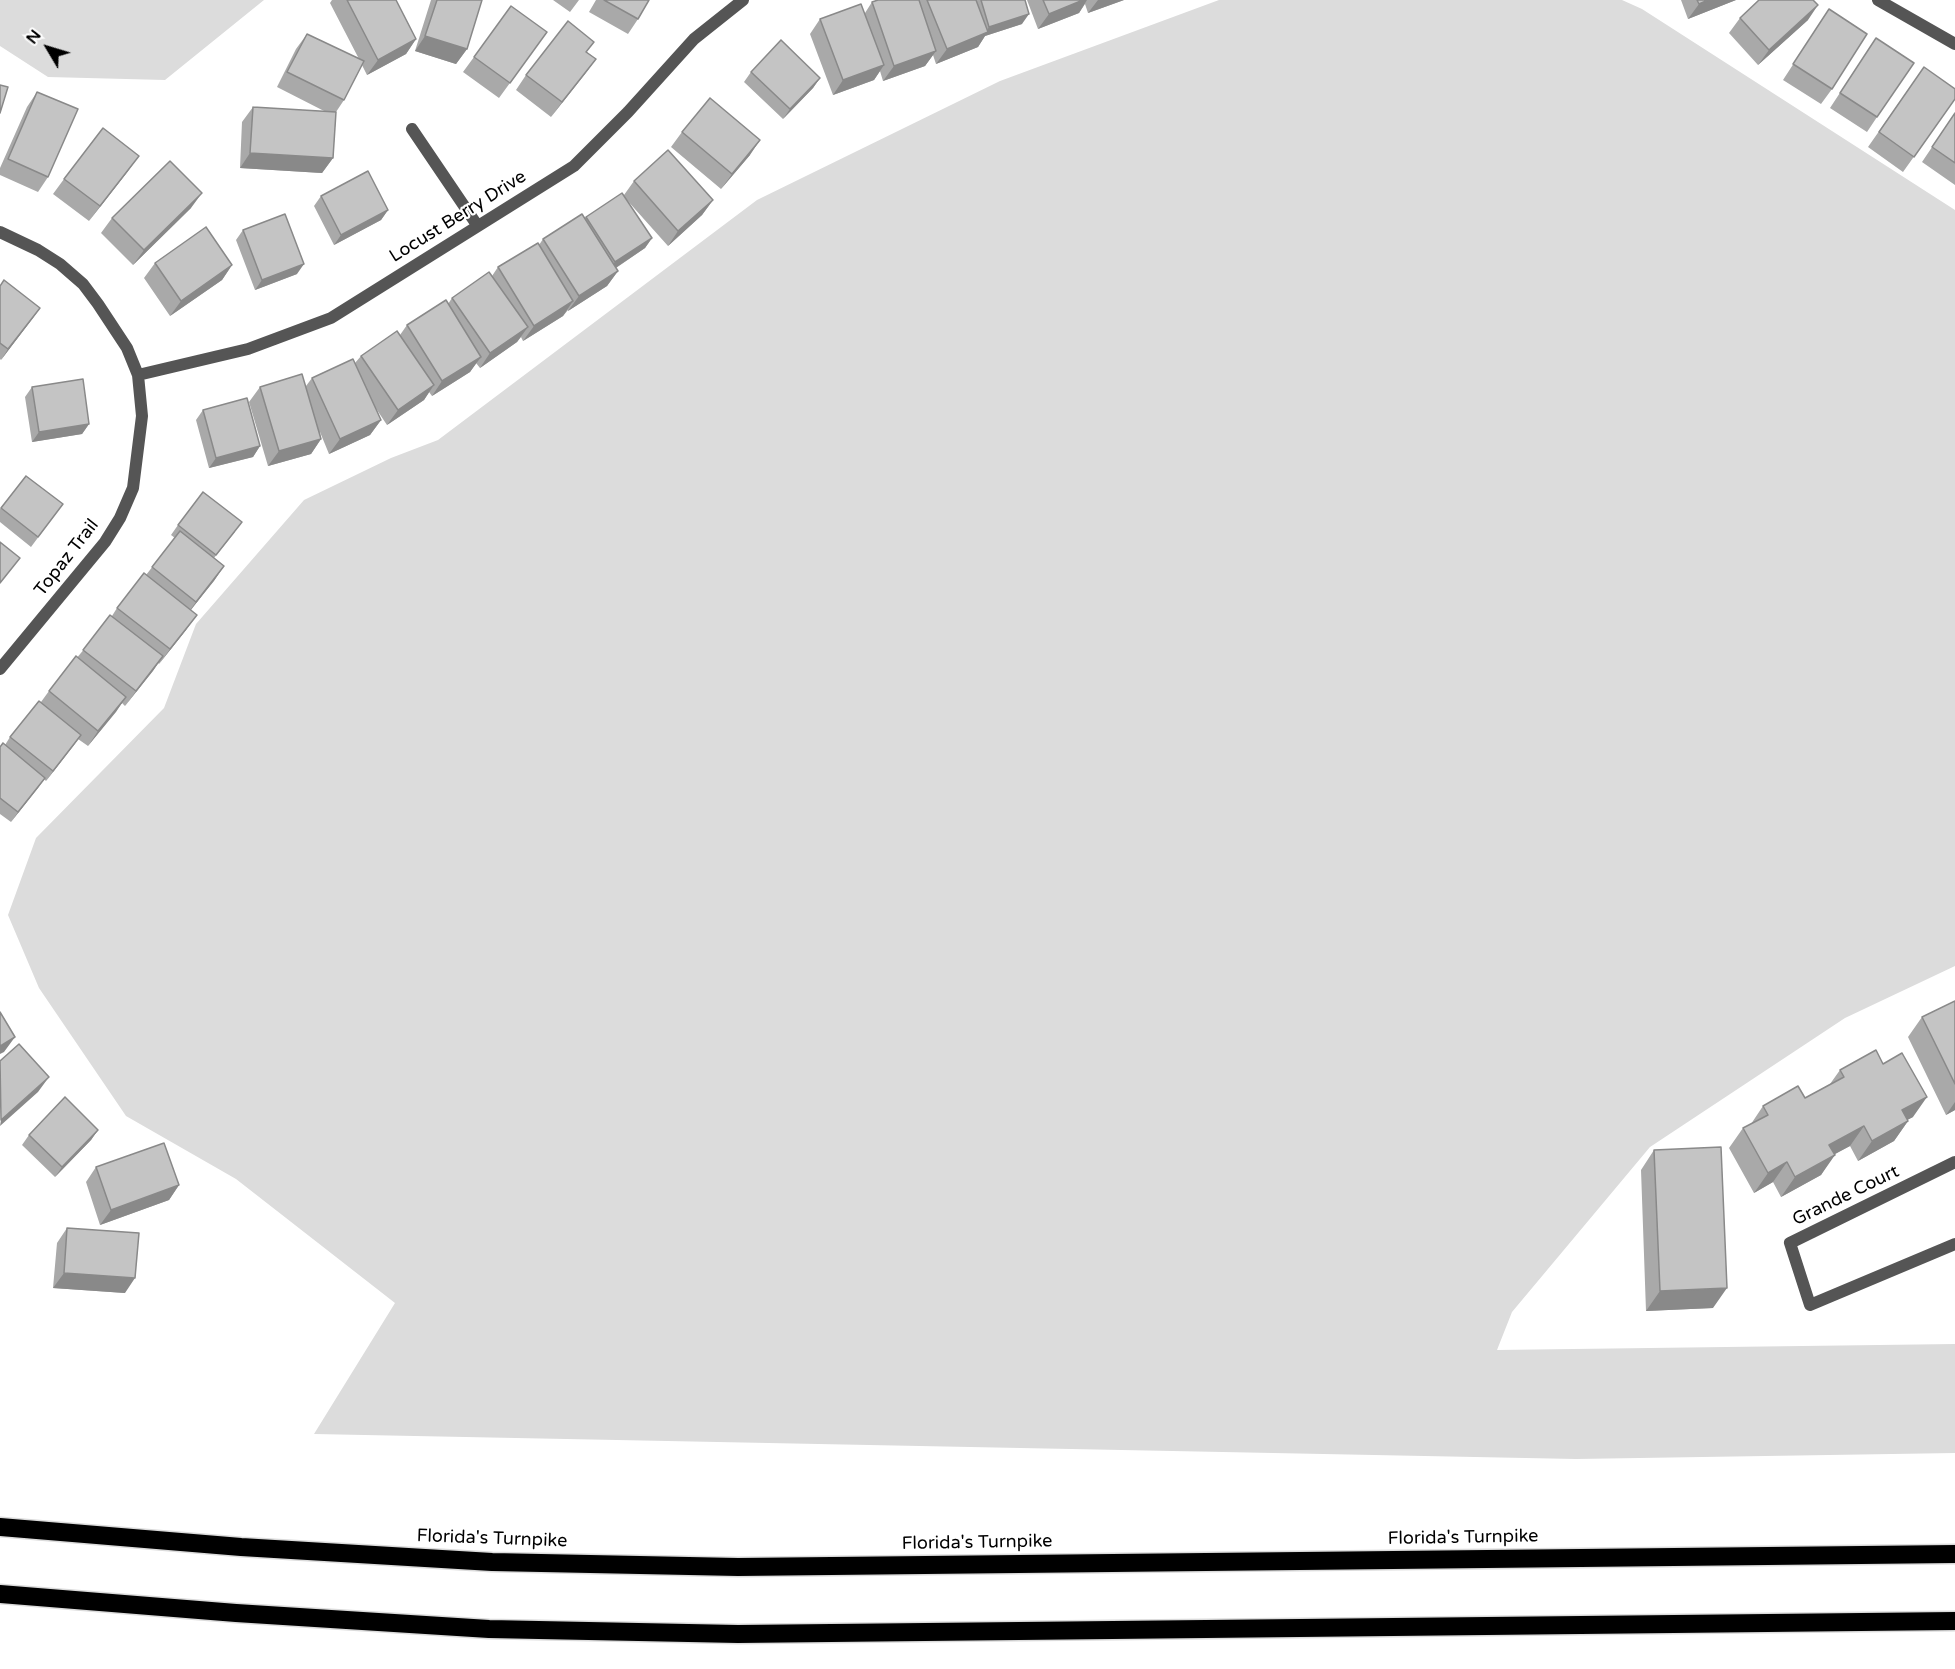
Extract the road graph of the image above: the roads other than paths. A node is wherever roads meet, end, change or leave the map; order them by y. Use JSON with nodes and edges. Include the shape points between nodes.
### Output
{"nodes":[{"id":1,"x":744,"y":0,"type":"edge"},
{"id":2,"x":1878,"y":0,"type":"edge"},
{"id":3,"x":1955,"y":45,"type":"edge"},
{"id":4,"x":412,"y":129,"type":"dead end"},
{"id":5,"x":477,"y":225,"type":"junction"},
{"id":6,"x":0,"y":232,"type":"edge"},
{"id":7,"x":138,"y":375,"type":"junction"},
{"id":8,"x":0,"y":669,"type":"edge"},
{"id":9,"x":1955,"y":1162,"type":"edge"},
{"id":10,"x":1955,"y":1244,"type":"edge"},
{"id":11,"x":0,"y":1527,"type":"edge"},
{"id":12,"x":1955,"y":1554,"type":"edge"},
{"id":13,"x":0,"y":1594,"type":"edge"},
{"id":14,"x":1955,"y":1621,"type":"edge"}],
"edges":[{"from":1,"to":5,"type":"street","name":"Locust Berry Drive","via":[[694,39],[574,166]]},
{"from":2,"to":3,"type":"street"},
{"from":4,"to":5,"type":"street"},
{"from":5,"to":7,"type":"street","name":"Locust Berry Drive","via":[[330,318],[248,349]]},
{"from":6,"to":7,"type":"street","name":"Topaz Trail","via":[[38,250],[83,284],[127,348]]},
{"from":7,"to":8,"type":"street","name":"Topaz Trail","via":[[142,416],[138,461],[133,488],[120,518],[105,542]]},
{"from":9,"to":10,"type":"street","name":"Grande Court","via":[[1790,1243],[1810,1305]]},
{"from":11,"to":12,"type":"highway","name":"Florida's Turnpike","via":[[492,1562],[738,1567]]},
{"from":13,"to":14,"type":"highway","via":[[489,1629],[738,1634]]}]}
